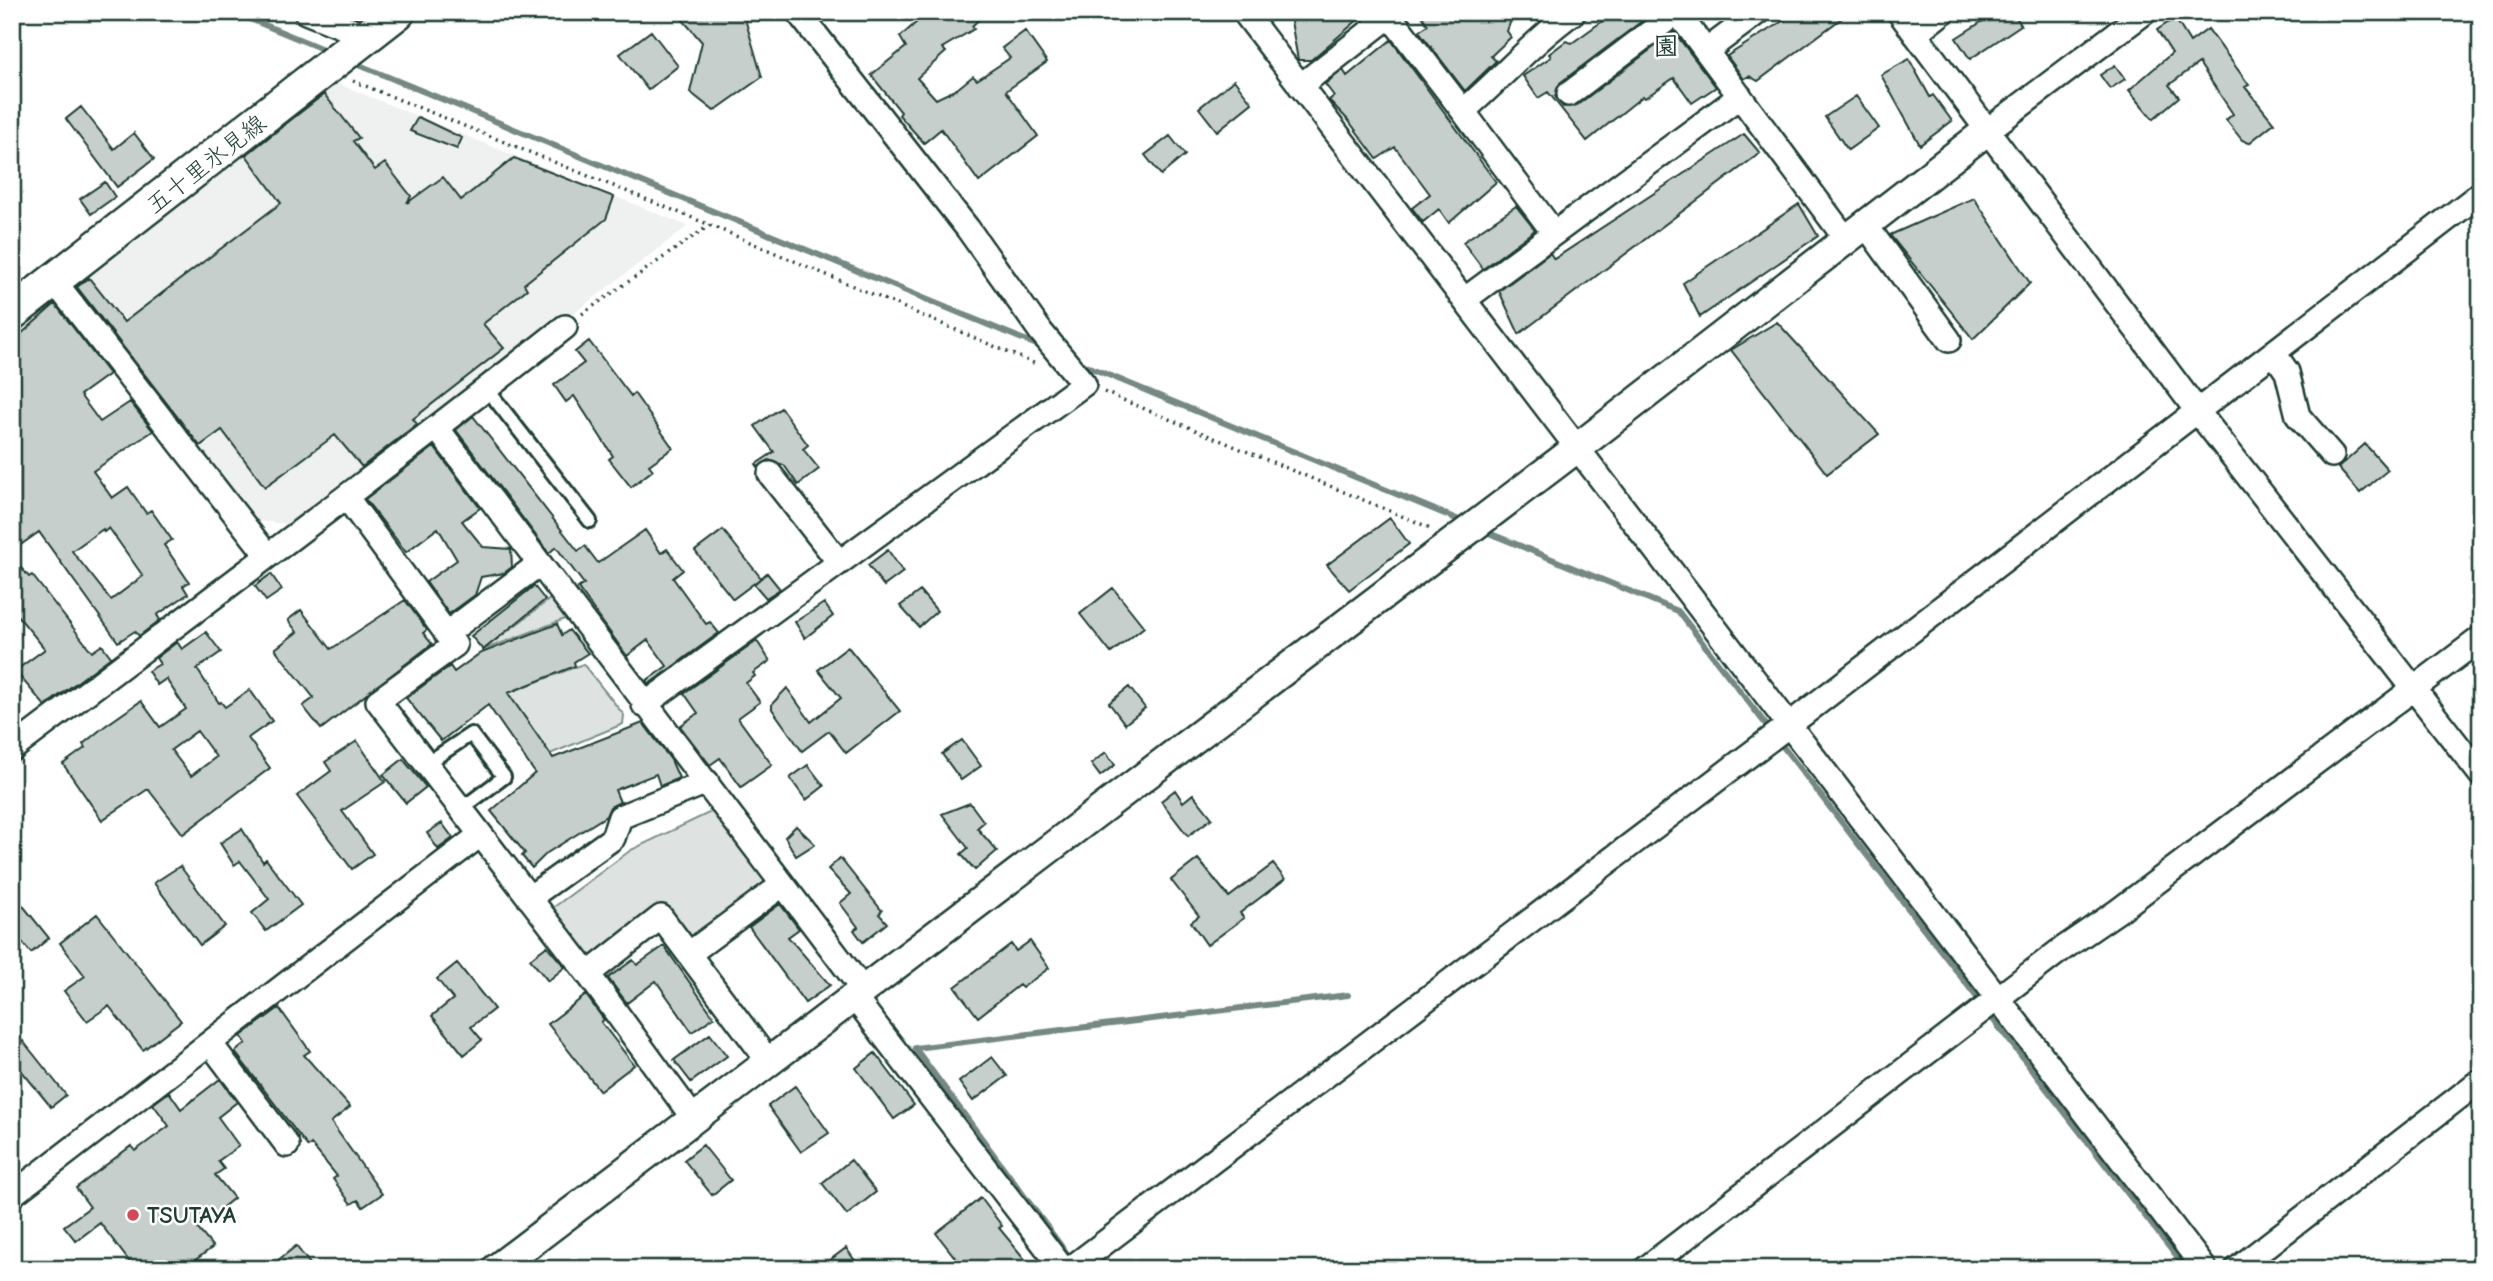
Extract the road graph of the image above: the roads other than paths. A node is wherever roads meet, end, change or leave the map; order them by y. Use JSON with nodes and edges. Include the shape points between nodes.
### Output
{"nodes":[{"id":1,"x":306,"y":12,"type":"edge"},
{"id":2,"x":798,"y":12,"type":"edge"},
{"id":3,"x":1244,"y":12,"type":"edge"},
{"id":4,"x":1574,"y":12,"type":"edge"},
{"id":5,"x":1758,"y":12,"type":"edge"},
{"id":6,"x":1899,"y":12,"type":"edge"},
{"id":7,"x":1943,"y":12,"type":"edge"},
{"id":8,"x":2145,"y":12,"type":"edge"},
{"id":9,"x":396,"y":13,"type":"edge"},
{"id":10,"x":1393,"y":14,"type":"edge"},
{"id":11,"x":1915,"y":34,"type":"junction"},
{"id":12,"x":368,"y":37,"type":"junction"},
{"id":13,"x":1706,"y":51,"type":"junction"},
{"id":14,"x":1300,"y":86,"type":"junction"},
{"id":15,"x":1569,"y":94,"type":"dead end"},
{"id":16,"x":1740,"y":96,"type":"junction"},
{"id":17,"x":1463,"y":111,"type":"junction"},
{"id":18,"x":1988,"y":130,"type":"junction"},
{"id":19,"x":2481,"y":193,"type":"edge"},
{"id":20,"x":1856,"y":232,"type":"junction"},
{"id":21,"x":1555,"y":233,"type":"junction"},
{"id":22,"x":55,"y":282,"type":"junction"},
{"id":23,"x":1464,"y":300,"type":"junction"},
{"id":24,"x":12,"y":313,"type":"edge"},
{"id":25,"x":565,"y":327,"type":"road end"},
{"id":26,"x":1950,"y":340,"type":"dead end"},
{"id":27,"x":2274,"y":353,"type":"junction"},
{"id":28,"x":487,"y":389,"type":"junction"},
{"id":29,"x":2198,"y":412,"type":"junction"},
{"id":30,"x":437,"y":428,"type":"junction"},
{"id":31,"x":1577,"y":448,"type":"junction"},
{"id":32,"x":2332,"y":455,"type":"dead end"},
{"id":33,"x":770,"y":474,"type":"dead end"},
{"id":34,"x":347,"y":498,"type":"junction"},
{"id":35,"x":590,"y":521,"type":"dead end"},
{"id":36,"x":267,"y":555,"type":"junction"},
{"id":37,"x":839,"y":562,"type":"junction"},
{"id":38,"x":539,"y":564,"type":"junction"},
{"id":39,"x":446,"y":634,"type":"junction"},
{"id":40,"x":2481,"y":638,"type":"edge"},
{"id":41,"x":2416,"y":688,"type":"junction"},
{"id":42,"x":644,"y":705,"type":"junction"},
{"id":43,"x":1789,"y":725,"type":"junction"},
{"id":44,"x":12,"y":749,"type":"edge"},
{"id":45,"x":426,"y":764,"type":"junction"},
{"id":46,"x":2481,"y":775,"type":"edge"},
{"id":47,"x":706,"y":782,"type":"junction"},
{"id":48,"x":460,"y":810,"type":"junction"},
{"id":49,"x":480,"y":835,"type":"junction"},
{"id":50,"x":782,"y":885,"type":"junction"},
{"id":51,"x":529,"y":898,"type":"junction"},
{"id":52,"x":690,"y":953,"type":"junction"},
{"id":53,"x":588,"y":974,"type":"junction"},
{"id":54,"x":859,"y":994,"type":"junction"},
{"id":55,"x":1998,"y":998,"type":"junction"},
{"id":56,"x":210,"y":1043,"type":"junction"},
{"id":57,"x":769,"y":1062,"type":"junction"},
{"id":58,"x":2481,"y":1080,"type":"edge"},
{"id":59,"x":694,"y":1119,"type":"junction"},
{"id":60,"x":287,"y":1145,"type":"dead end"},
{"id":61,"x":12,"y":1195,"type":"edge"},
{"id":62,"x":496,"y":1269,"type":"edge"},
{"id":63,"x":1063,"y":1269,"type":"edge"},
{"id":64,"x":1070,"y":1269,"type":"edge"},
{"id":65,"x":1645,"y":1269,"type":"edge"},
{"id":66,"x":2205,"y":1269,"type":"edge"},
{"id":67,"x":2237,"y":1269,"type":"edge"}],
"edges":[{"from":1,"to":12,"type":"street"},
{"from":2,"to":37,"type":"street","via":[[1084,384]]},
{"from":3,"to":14,"type":"street"},
{"from":4,"to":17,"type":"street","via":[[1540,36],[1508,73]]},
{"from":5,"to":13,"type":"street"},
{"from":6,"to":11,"type":"street"},
{"from":7,"to":11,"type":"street"},
{"from":8,"to":18,"type":"street"},
{"from":9,"to":12,"type":"main road","name":"五十里氷見線"},
{"from":10,"to":14,"type":"street"},
{"from":10,"to":17,"type":"street"},
{"from":11,"to":18,"type":"street"},
{"from":12,"to":22,"type":"main road","name":"五十里氷見線"},
{"from":13,"to":15,"type":"street","via":[[1677,12]]},
{"from":13,"to":16,"type":"street"},
{"from":14,"to":23,"type":"street"},
{"from":16,"to":20,"type":"street"},
{"from":16,"to":21,"type":"street"},
{"from":17,"to":21,"type":"street"},
{"from":18,"to":20,"type":"street"},
{"from":18,"to":29,"type":"street"},
{"from":19,"to":27,"type":"street"},
{"from":20,"to":26,"type":"street"},
{"from":20,"to":31,"type":"street"},
{"from":21,"to":23,"type":"street"},
{"from":22,"to":24,"type":"main road","name":"五十里氷見線"},
{"from":22,"to":36,"type":"street"},
{"from":23,"to":31,"type":"street"},
{"from":25,"to":28,"type":"street"},
{"from":27,"to":29,"type":"street"},
{"from":27,"to":32,"type":"street","via":[[2287,372],[2298,416]]},
{"from":28,"to":30,"type":"street"},
{"from":28,"to":35,"type":"lane"},
{"from":29,"to":41,"type":"street"},
{"from":29,"to":43,"type":"street"},
{"from":30,"to":34,"type":"street"},
{"from":30,"to":38,"type":"street"},
{"from":31,"to":43,"type":"street"},
{"from":31,"to":54,"type":"street"},
{"from":33,"to":37,"type":"street"},
{"from":34,"to":36,"type":"street"},
{"from":34,"to":39,"type":"street"},
{"from":36,"to":44,"type":"street"},
{"from":37,"to":42,"type":"street"},
{"from":38,"to":39,"type":"street"},
{"from":38,"to":42,"type":"street"},
{"from":39,"to":45,"type":"street","via":[[454,645],[378,701]]},
{"from":40,"to":41,"type":"street"},
{"from":41,"to":46,"type":"street"},
{"from":41,"to":55,"type":"street"},
{"from":42,"to":47,"type":"street"},
{"from":43,"to":55,"type":"street"},
{"from":43,"to":64,"type":"street"},
{"from":45,"to":48,"type":"street"},
{"from":45,"to":48,"type":"lane","via":[[471,734],[504,777]]},
{"from":47,"to":50,"type":"street"},
{"from":47,"to":51,"type":"street","via":[[620,817],[613,838]]},
{"from":48,"to":49,"type":"street"},
{"from":49,"to":51,"type":"street"},
{"from":49,"to":56,"type":"street"},
{"from":50,"to":52,"type":"street"},
{"from":50,"to":54,"type":"street"},
{"from":51,"to":53,"type":"street"},
{"from":52,"to":53,"type":"street","via":[[661,917]]},
{"from":52,"to":57,"type":"street"},
{"from":53,"to":59,"type":"street"},
{"from":54,"to":57,"type":"street"},
{"from":54,"to":63,"type":"street"},
{"from":55,"to":65,"type":"street"},
{"from":55,"to":66,"type":"street"},
{"from":56,"to":60,"type":"street"},
{"from":56,"to":61,"type":"street"},
{"from":57,"to":59,"type":"street"},
{"from":58,"to":67,"type":"street"},
{"from":59,"to":62,"type":"street"}]}
